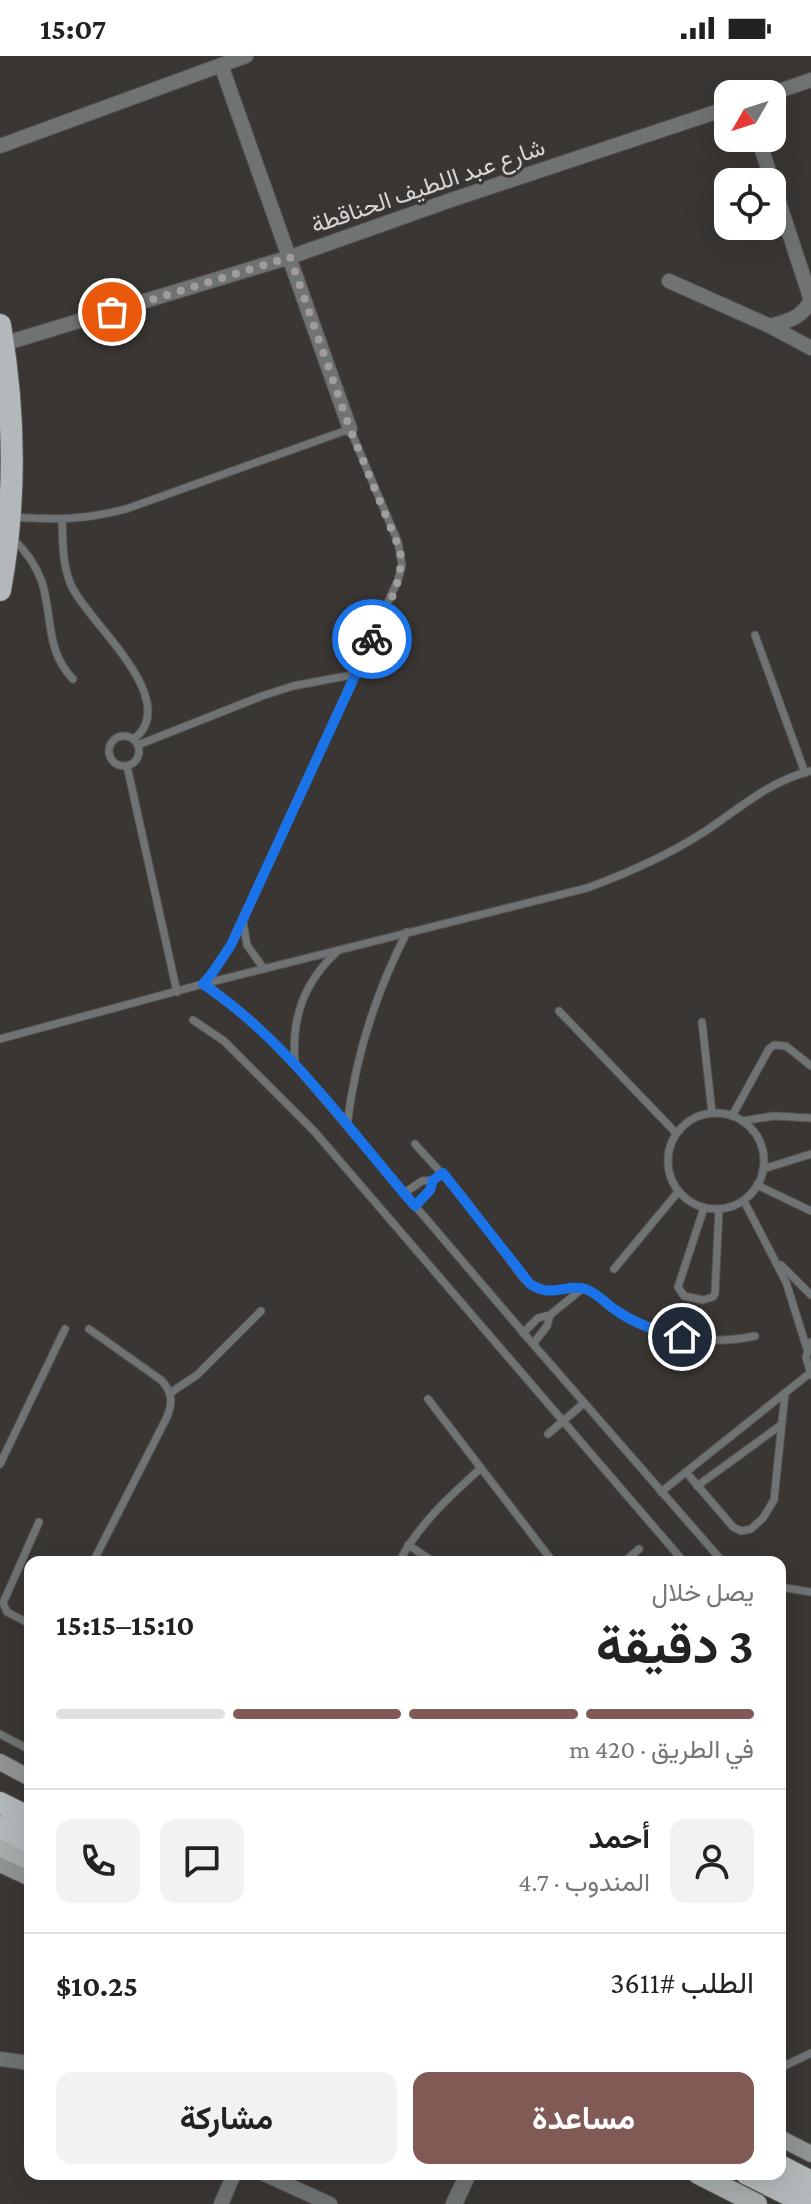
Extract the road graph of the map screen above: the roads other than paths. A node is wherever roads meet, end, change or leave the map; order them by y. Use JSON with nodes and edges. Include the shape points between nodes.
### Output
{"nodes":[{"id":1,"x":246,"y":56,"type":"edge"},
{"id":2,"x":221,"y":65,"type":"junction"},
{"id":3,"x":811,"y":80,"type":"edge"},
{"id":4,"x":786,"y":89,"type":"edge"},
{"id":5,"x":714,"y":113,"type":"edge"},
{"id":6,"x":0,"y":146,"type":"edge"},
{"id":7,"x":763,"y":152,"type":"edge"},
{"id":8,"x":290,"y":257,"type":"junction"},
{"id":9,"x":669,"y":281,"type":"dead end"},
{"id":10,"x":811,"y":300,"type":"edge"},
{"id":11,"x":770,"y":326,"type":"junction"},
{"id":12,"x":2,"y":335,"type":"edge"},
{"id":13,"x":811,"y":348,"type":"edge"},
{"id":14,"x":350,"y":429,"type":"junction"},
{"id":15,"x":62,"y":520,"type":"junction"},
{"id":16,"x":10,"y":526,"type":"junction"},
{"id":17,"x":0,"y":590,"type":"edge"},
{"id":18,"x":755,"y":635,"type":"dead end"},
{"id":19,"x":357,"y":674,"type":"junction"},
{"id":20,"x":73,"y":679,"type":"dead end"},
{"id":21,"x":136,"y":742,"type":"junction"},
{"id":22,"x":127,"y":766,"type":"junction"},
{"id":23,"x":808,"y":772,"type":"edge"},
{"id":24,"x":243,"y":916,"type":"junction"},
{"id":25,"x":407,"y":932,"type":"junction"},
{"id":26,"x":341,"y":949,"type":"junction"},
{"id":27,"x":264,"y":969,"type":"junction"},
{"id":28,"x":203,"y":984,"type":"junction"},
{"id":29,"x":177,"y":992,"type":"junction"},
{"id":30,"x":559,"y":1011,"type":"dead end"},
{"id":31,"x":193,"y":1020,"type":"dead end"},
{"id":32,"x":702,"y":1022,"type":"dead end"},
{"id":33,"x":0,"y":1039,"type":"edge"},
{"id":34,"x":295,"y":1065,"type":"junction"},
{"id":35,"x":811,"y":1066,"type":"edge"},
{"id":36,"x":712,"y":1113,"type":"junction"},
{"id":37,"x":732,"y":1116,"type":"junction"},
{"id":38,"x":811,"y":1118,"type":"edge"},
{"id":39,"x":741,"y":1121,"type":"junction"},
{"id":40,"x":347,"y":1126,"type":"junction"},
{"id":41,"x":676,"y":1133,"type":"junction"},
{"id":42,"x":415,"y":1144,"type":"dead end"},
{"id":43,"x":811,"y":1154,"type":"edge"},
{"id":44,"x":763,"y":1169,"type":"junction"},
{"id":45,"x":443,"y":1173,"type":"junction"},
{"id":46,"x":433,"y":1180,"type":"junction"},
{"id":47,"x":757,"y":1185,"type":"junction"},
{"id":48,"x":678,"y":1192,"type":"junction"},
{"id":49,"x":404,"y":1193,"type":"junction"},
{"id":50,"x":744,"y":1201,"type":"junction"},
{"id":51,"x":415,"y":1206,"type":"junction"},
{"id":52,"x":704,"y":1208,"type":"junction"},
{"id":53,"x":719,"y":1209,"type":"junction"},
{"id":54,"x":811,"y":1211,"type":"edge"},
{"id":55,"x":776,"y":1261,"type":"junction"},
{"id":56,"x":614,"y":1269,"type":"dead end"},
{"id":57,"x":583,"y":1288,"type":"junction"},
{"id":58,"x":811,"y":1295,"type":"edge"},
{"id":59,"x":261,"y":1311,"type":"dead end"},
{"id":60,"x":550,"y":1315,"type":"junction"},
{"id":61,"x":65,"y":1329,"type":"dead end"},
{"id":62,"x":89,"y":1329,"type":"dead end"},
{"id":63,"x":523,"y":1333,"type":"junction"},
{"id":64,"x":755,"y":1336,"type":"dead end"},
{"id":65,"x":533,"y":1344,"type":"junction"},
{"id":66,"x":809,"y":1345,"type":"edge"},
{"id":67,"x":810,"y":1374,"type":"edge"},
{"id":68,"x":170,"y":1393,"type":"junction"},
{"id":69,"x":785,"y":1393,"type":"junction"},
{"id":70,"x":428,"y":1399,"type":"dead end"},
{"id":71,"x":584,"y":1403,"type":"junction"},
{"id":72,"x":563,"y":1421,"type":"junction"},
{"id":73,"x":781,"y":1425,"type":"junction"},
{"id":74,"x":548,"y":1434,"type":"dead end"},
{"id":75,"x":0,"y":1464,"type":"edge"},
{"id":76,"x":481,"y":1468,"type":"junction"},
{"id":77,"x":686,"y":1472,"type":"junction"},
{"id":78,"x":697,"y":1486,"type":"junction"},
{"id":79,"x":661,"y":1492,"type":"junction"},
{"id":80,"x":39,"y":1522,"type":"dead end"},
{"id":81,"x":408,"y":1545,"type":"junction"},
{"id":82,"x":639,"y":1549,"type":"dead end"},
{"id":83,"x":96,"y":1556,"type":"edge"},
{"id":84,"x":402,"y":1556,"type":"edge"},
{"id":85,"x":425,"y":1556,"type":"edge"},
{"id":86,"x":548,"y":1556,"type":"edge"},
{"id":87,"x":631,"y":1556,"type":"edge"},
{"id":88,"x":679,"y":1556,"type":"edge"},
{"id":89,"x":718,"y":1556,"type":"edge"},
{"id":90,"x":786,"y":1588,"type":"edge"},
{"id":91,"x":811,"y":1592,"type":"edge"},
{"id":92,"x":24,"y":1621,"type":"edge"},
{"id":93,"x":0,"y":1734,"type":"edge"},
{"id":94,"x":24,"y":1747,"type":"edge"},
{"id":95,"x":0,"y":1762,"type":"edge"},
{"id":96,"x":24,"y":1775,"type":"edge"},
{"id":97,"x":0,"y":1803,"type":"edge"},
{"id":98,"x":24,"y":1815,"type":"edge"},
{"id":99,"x":0,"y":1827,"type":"edge"},
{"id":100,"x":24,"y":1839,"type":"edge"},
{"id":101,"x":0,"y":1846,"type":"edge"},
{"id":102,"x":24,"y":1857,"type":"edge"},
{"id":103,"x":0,"y":1864,"type":"edge"},
{"id":104,"x":24,"y":1875,"type":"edge"},
{"id":105,"x":811,"y":2053,"type":"edge"},
{"id":106,"x":0,"y":2059,"type":"edge"},
{"id":107,"x":24,"y":2062,"type":"edge"},
{"id":108,"x":786,"y":2065,"type":"edge"},
{"id":109,"x":786,"y":2141,"type":"edge"},
{"id":110,"x":811,"y":2154,"type":"edge"},
{"id":111,"x":786,"y":2169,"type":"edge"},
{"id":112,"x":231,"y":2180,"type":"edge"},
{"id":113,"x":277,"y":2180,"type":"edge"},
{"id":114,"x":465,"y":2180,"type":"edge"},
{"id":115,"x":710,"y":2180,"type":"edge"},
{"id":116,"x":759,"y":2180,"type":"edge"},
{"id":117,"x":811,"y":2182,"type":"edge"},
{"id":118,"x":221,"y":2204,"type":"edge"},
{"id":119,"x":330,"y":2204,"type":"edge"},
{"id":120,"x":454,"y":2204,"type":"edge"},
{"id":121,"x":757,"y":2204,"type":"edge"},
{"id":122,"x":808,"y":2204,"type":"edge"}],
"edges":[{"from":1,"to":2,"type":"street"},
{"from":2,"to":6,"type":"street"},
{"from":2,"to":8,"type":"street"},
{"from":3,"to":4,"type":"street"},
{"from":5,"to":8,"type":"street","name":"شارع عبد اللطيف الحناقطة"},
{"from":7,"to":10,"type":"street"},
{"from":8,"to":12,"type":"street","name":"شارع عبد اللطيف الحناقطة"},
{"from":8,"to":14,"type":"street"},
{"from":9,"to":11,"type":"street"},
{"from":10,"to":11,"type":"street","via":[[797,317]]},
{"from":11,"to":13,"type":"street"},
{"from":12,"to":16,"type":"highway","via":[[9,392]]},
{"from":14,"to":15,"type":"lane","via":[[126,509]]},
{"from":14,"to":19,"type":"lane","via":[[398,542],[402,565]]},
{"from":15,"to":16,"type":"lane"},
{"from":15,"to":21,"type":"lane","via":[[72,586],[130,663],[145,697],[147,723]]},
{"from":16,"to":17,"type":"highway"},
{"from":16,"to":20,"type":"lane","via":[[39,576],[54,648]]},
{"from":18,"to":23,"type":"lane"},
{"from":19,"to":21,"type":"lane","via":[[293,686]]},
{"from":19,"to":24,"type":"lane"},
{"from":21,"to":22,"type":"lane","via":[[138,758]]},
{"from":21,"to":22,"type":"lane","via":[[122,736],[111,744],[114,762]]},
{"from":22,"to":29,"type":"lane"},
{"from":23,"to":25,"type":"lane","via":[[766,788],[704,832],[616,877],[557,897]]},
{"from":24,"to":27,"type":"lane","via":[[247,945]]},
{"from":24,"to":28,"type":"lane","via":[[223,959]]},
{"from":25,"to":26,"type":"lane"},
{"from":25,"to":40,"type":"lane","via":[[370,1017]]},
{"from":26,"to":27,"type":"lane"},
{"from":26,"to":34,"type":"lane","via":[[315,976],[302,1001],[294,1028]]},
{"from":27,"to":28,"type":"lane"},
{"from":28,"to":29,"type":"lane"},
{"from":28,"to":34,"type":"lane","via":[[253,1022]]},
{"from":29,"to":33,"type":"lane"},
{"from":30,"to":41,"type":"lane"},
{"from":31,"to":72,"type":"lane","via":[[224,1041],[314,1131]]},
{"from":32,"to":36,"type":"lane"},
{"from":34,"to":40,"type":"lane"},
{"from":35,"to":37,"type":"lane","via":[[786,1046],[774,1045]]},
{"from":36,"to":37,"type":"lane"},
{"from":36,"to":41,"type":"lane"},
{"from":37,"to":39,"type":"lane"},
{"from":38,"to":39,"type":"lane"},
{"from":39,"to":44,"type":"lane","via":[[759,1142]]},
{"from":40,"to":49,"type":"lane"},
{"from":41,"to":48,"type":"lane","via":[[668,1163]]},
{"from":42,"to":45,"type":"lane"},
{"from":43,"to":44,"type":"lane"},
{"from":44,"to":47,"type":"lane"},
{"from":45,"to":46,"type":"lane"},
{"from":45,"to":57,"type":"lane","via":[[530,1284],[544,1291]]},
{"from":46,"to":49,"type":"lane"},
{"from":46,"to":51,"type":"lane"},
{"from":47,"to":50,"type":"lane"},
{"from":47,"to":54,"type":"lane"},
{"from":48,"to":52,"type":"lane"},
{"from":48,"to":56,"type":"lane"},
{"from":49,"to":51,"type":"lane"},
{"from":50,"to":53,"type":"lane"},
{"from":50,"to":55,"type":"lane"},
{"from":51,"to":63,"type":"lane"},
{"from":52,"to":53,"type":"lane"},
{"from":52,"to":53,"type":"lane","via":[[678,1287],[684,1296],[703,1300],[715,1293]]},
{"from":55,"to":58,"type":"lane"},
{"from":55,"to":66,"type":"lane"},
{"from":57,"to":60,"type":"lane"},
{"from":57,"to":64,"type":"lane","via":[[631,1320],[665,1333],[717,1341]]},
{"from":59,"to":68,"type":"lane","via":[[197,1375]]},
{"from":60,"to":63,"type":"lane","via":[[538,1318]]},
{"from":60,"to":65,"type":"lane"},
{"from":61,"to":75,"type":"lane"},
{"from":62,"to":68,"type":"lane","via":[[161,1380]]},
{"from":63,"to":65,"type":"lane"},
{"from":65,"to":71,"type":"lane"},
{"from":66,"to":67,"type":"lane"},
{"from":67,"to":69,"type":"lane"},
{"from":68,"to":83,"type":"lane","via":[[168,1413]]},
{"from":69,"to":73,"type":"lane"},
{"from":69,"to":77,"type":"lane"},
{"from":70,"to":76,"type":"lane"},
{"from":71,"to":72,"type":"lane"},
{"from":71,"to":79,"type":"lane"},
{"from":72,"to":74,"type":"lane"},
{"from":72,"to":88,"type":"lane"},
{"from":73,"to":78,"type":"lane"},
{"from":73,"to":78,"type":"lane","via":[[774,1500],[751,1529],[733,1527]]},
{"from":76,"to":81,"type":"lane","via":[[438,1507]]},
{"from":76,"to":86,"type":"lane"},
{"from":77,"to":78,"type":"lane"},
{"from":77,"to":79,"type":"lane"},
{"from":79,"to":89,"type":"lane"},
{"from":80,"to":92,"type":"lane","via":[[3,1603],[7,1612]]},
{"from":81,"to":84,"type":"lane"},
{"from":81,"to":85,"type":"lane"},
{"from":82,"to":87,"type":"lane"},
{"from":90,"to":91,"type":"lane"},
{"from":93,"to":94,"type":"lane"},
{"from":95,"to":96,"type":"main road"},
{"from":97,"to":98,"type":"highway"},
{"from":99,"to":100,"type":"highway"},
{"from":101,"to":102,"type":"main road"},
{"from":103,"to":104,"type":"main road"},
{"from":105,"to":108,"type":"lane"},
{"from":106,"to":107,"type":"street"},
{"from":109,"to":110,"type":"main road"},
{"from":111,"to":117,"type":"highway"},
{"from":112,"to":118,"type":"street"},
{"from":113,"to":119,"type":"street"},
{"from":114,"to":120,"type":"street"},
{"from":115,"to":121,"type":"main road"},
{"from":116,"to":122,"type":"highway"}]}
